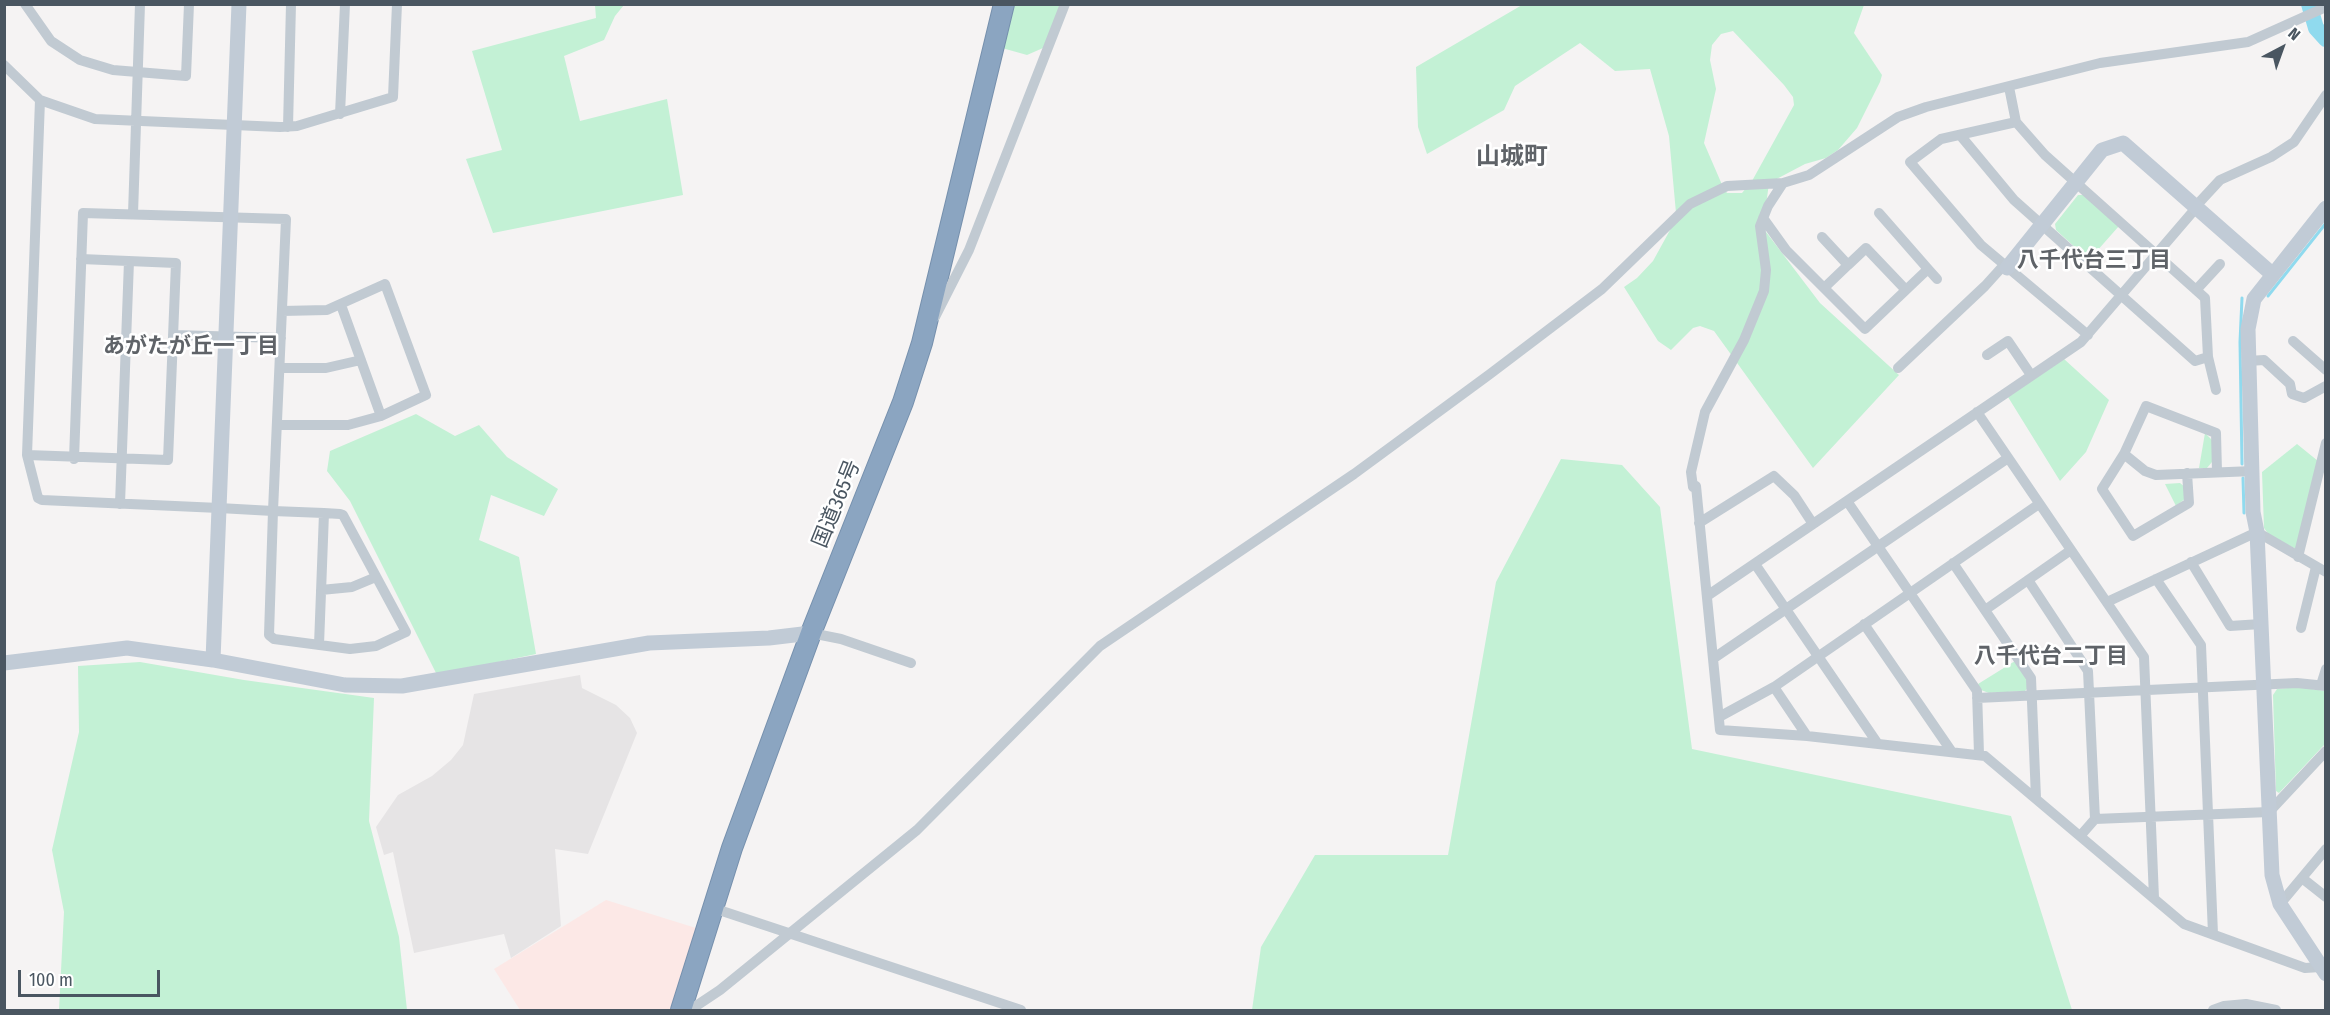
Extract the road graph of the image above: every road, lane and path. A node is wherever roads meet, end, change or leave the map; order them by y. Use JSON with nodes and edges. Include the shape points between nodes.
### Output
{"nodes":[{"id":1,"x":25,"y":4,"type":"edge"},
{"id":2,"x":140,"y":4,"type":"edge"},
{"id":3,"x":189,"y":4,"type":"edge"},
{"id":4,"x":239,"y":4,"type":"edge"},
{"id":5,"x":291,"y":4,"type":"edge"},
{"id":6,"x":345,"y":4,"type":"edge"},
{"id":7,"x":397,"y":4,"type":"edge"},
{"id":8,"x":1004,"y":4,"type":"edge"},
{"id":9,"x":1065,"y":4,"type":"edge"},
{"id":10,"x":2324,"y":8,"type":"edge"},
{"id":11,"x":4,"y":65,"type":"edge"},
{"id":12,"x":138,"y":73,"type":"junction"},
{"id":13,"x":2009,"y":87,"type":"junction"},
{"id":14,"x":2325,"y":95,"type":"edge"},
{"id":15,"x":40,"y":100,"type":"junction"},
{"id":16,"x":340,"y":114,"type":"junction"},
{"id":17,"x":136,"y":121,"type":"junction"},
{"id":18,"x":2016,"y":122,"type":"junction"},
{"id":19,"x":235,"y":126,"type":"junction"},
{"id":20,"x":288,"y":127,"type":"junction"},
{"id":21,"x":1960,"y":135,"type":"junction"},
{"id":22,"x":2076,"y":182,"type":"junction"},
{"id":23,"x":1783,"y":183,"type":"junction"},
{"id":24,"x":2195,"y":208,"type":"junction"},
{"id":25,"x":2325,"y":208,"type":"edge"},
{"id":26,"x":1879,"y":213,"type":"dead end"},
{"id":27,"x":133,"y":214,"type":"junction"},
{"id":28,"x":231,"y":216,"type":"junction"},
{"id":29,"x":1762,"y":218,"type":"junction"},
{"id":30,"x":2042,"y":225,"type":"junction"},
{"id":31,"x":1822,"y":237,"type":"dead end"},
{"id":32,"x":2157,"y":255,"type":"junction"},
{"id":33,"x":81,"y":258,"type":"junction"},
{"id":34,"x":129,"y":261,"type":"junction"},
{"id":35,"x":2220,"y":264,"type":"dead end"},
{"id":36,"x":1848,"y":265,"type":"junction"},
{"id":37,"x":2005,"y":266,"type":"junction"},
{"id":38,"x":1928,"y":269,"type":"junction"},
{"id":39,"x":2272,"y":274,"type":"junction"},
{"id":40,"x":1937,"y":279,"type":"dead end"},
{"id":41,"x":1824,"y":288,"type":"junction"},
{"id":42,"x":1906,"y":290,"type":"junction"},
{"id":43,"x":2196,"y":290,"type":"junction"},
{"id":44,"x":2122,"y":296,"type":"junction"},
{"id":45,"x":341,"y":305,"type":"junction"},
{"id":46,"x":282,"y":311,"type":"junction"},
{"id":47,"x":173,"y":335,"type":"junction"},
{"id":48,"x":2088,"y":335,"type":"junction"},
{"id":49,"x":226,"y":336,"type":"junction"},
{"id":50,"x":281,"y":338,"type":"junction"},
{"id":51,"x":2293,"y":340,"type":"dead end"},
{"id":52,"x":922,"y":343,"type":"junction"},
{"id":53,"x":1988,"y":355,"type":"dead end"},
{"id":54,"x":2208,"y":357,"type":"junction"},
{"id":55,"x":361,"y":360,"type":"junction"},
{"id":56,"x":2248,"y":361,"type":"junction"},
{"id":57,"x":280,"y":368,"type":"junction"},
{"id":58,"x":1898,"y":368,"type":"dead end"},
{"id":59,"x":2325,"y":370,"type":"edge"},
{"id":60,"x":2031,"y":375,"type":"junction"},
{"id":61,"x":2325,"y":386,"type":"edge"},
{"id":62,"x":2216,"y":390,"type":"dead end"},
{"id":63,"x":1977,"y":412,"type":"junction"},
{"id":64,"x":381,"y":416,"type":"junction"},
{"id":65,"x":278,"y":425,"type":"junction"},
{"id":66,"x":2325,"y":443,"type":"edge"},
{"id":67,"x":2124,"y":454,"type":"junction"},
{"id":68,"x":27,"y":455,"type":"junction"},
{"id":69,"x":2008,"y":458,"type":"junction"},
{"id":70,"x":74,"y":459,"type":"junction"},
{"id":71,"x":120,"y":460,"type":"junction"},
{"id":72,"x":2253,"y":471,"type":"junction"},
{"id":73,"x":2217,"y":472,"type":"junction"},
{"id":74,"x":2187,"y":473,"type":"junction"},
{"id":75,"x":1847,"y":501,"type":"junction"},
{"id":76,"x":120,"y":504,"type":"junction"},
{"id":77,"x":2039,"y":504,"type":"junction"},
{"id":78,"x":219,"y":508,"type":"junction"},
{"id":79,"x":273,"y":511,"type":"junction"},
{"id":80,"x":324,"y":513,"type":"junction"},
{"id":81,"x":1699,"y":523,"type":"junction"},
{"id":82,"x":1813,"y":524,"type":"junction"},
{"id":83,"x":2257,"y":532,"type":"junction"},
{"id":84,"x":1878,"y":547,"type":"junction"},
{"id":85,"x":2071,"y":550,"type":"junction"},
{"id":86,"x":2298,"y":556,"type":"junction"},
{"id":87,"x":1953,"y":562,"type":"junction"},
{"id":88,"x":2191,"y":562,"type":"junction"},
{"id":89,"x":1755,"y":564,"type":"junction"},
{"id":90,"x":2321,"y":570,"type":"edge"},
{"id":91,"x":376,"y":577,"type":"junction"},
{"id":92,"x":2156,"y":579,"type":"junction"},
{"id":93,"x":2028,"y":580,"type":"junction"},
{"id":94,"x":321,"y":590,"type":"junction"},
{"id":95,"x":1910,"y":592,"type":"junction"},
{"id":96,"x":1707,"y":596,"type":"junction"},
{"id":97,"x":2107,"y":603,"type":"junction"},
{"id":98,"x":1787,"y":609,"type":"junction"},
{"id":99,"x":1985,"y":610,"type":"junction"},
{"id":100,"x":1864,"y":624,"type":"junction"},
{"id":101,"x":2261,"y":624,"type":"junction"},
{"id":102,"x":2301,"y":628,"type":"dead end"},
{"id":103,"x":811,"y":633,"type":"junction"},
{"id":104,"x":319,"y":645,"type":"junction"},
{"id":105,"x":1818,"y":655,"type":"junction"},
{"id":106,"x":1714,"y":658,"type":"junction"},
{"id":107,"x":213,"y":660,"type":"junction"},
{"id":108,"x":4,"y":663,"type":"edge"},
{"id":109,"x":911,"y":663,"type":"dead end"},
{"id":110,"x":2325,"y":669,"type":"edge"},
{"id":111,"x":2264,"y":685,"type":"junction"},
{"id":112,"x":2323,"y":686,"type":"edge"},
{"id":113,"x":1774,"y":687,"type":"junction"},
{"id":114,"x":2202,"y":688,"type":"junction"},
{"id":115,"x":2145,"y":690,"type":"junction"},
{"id":116,"x":2089,"y":693,"type":"junction"},
{"id":117,"x":2033,"y":696,"type":"junction"},
{"id":118,"x":1977,"y":698,"type":"junction"},
{"id":119,"x":1719,"y":717,"type":"junction"},
{"id":120,"x":1807,"y":736,"type":"junction"},
{"id":121,"x":1878,"y":744,"type":"junction"},
{"id":122,"x":2325,"y":751,"type":"edge"},
{"id":123,"x":1952,"y":752,"type":"junction"},
{"id":124,"x":1978,"y":754,"type":"junction"},
{"id":125,"x":2036,"y":798,"type":"junction"},
{"id":126,"x":2269,"y":812,"type":"junction"},
{"id":127,"x":2207,"y":814,"type":"junction"},
{"id":128,"x":2150,"y":817,"type":"junction"},
{"id":129,"x":2095,"y":819,"type":"junction"},
{"id":130,"x":2081,"y":835,"type":"junction"},
{"id":131,"x":2325,"y":849,"type":"edge"},
{"id":132,"x":2302,"y":878,"type":"junction"},
{"id":133,"x":2325,"y":897,"type":"edge"},
{"id":134,"x":2154,"y":898,"type":"junction"},
{"id":135,"x":2280,"y":904,"type":"junction"},
{"id":136,"x":713,"y":908,"type":"junction"},
{"id":137,"x":789,"y":934,"type":"junction"},
{"id":138,"x":2213,"y":934,"type":"junction"},
{"id":139,"x":2323,"y":971,"type":"edge"},
{"id":140,"x":681,"y":1011,"type":"edge"},
{"id":141,"x":690,"y":1011,"type":"edge"},
{"id":142,"x":1021,"y":1011,"type":"edge"},
{"id":143,"x":2214,"y":1011,"type":"edge"},
{"id":144,"x":2276,"y":1011,"type":"edge"}],
"edges":[{"from":1,"to":12,"type":"street","via":[[43,33],[70,55],[113,70]]},
{"from":2,"to":12,"type":"street"},
{"from":3,"to":12,"type":"street","via":[[186,76]]},
{"from":4,"to":19,"type":"street"},
{"from":5,"to":20,"type":"street"},
{"from":6,"to":16,"type":"street"},
{"from":7,"to":16,"type":"street","via":[[393,97]]},
{"from":8,"to":52,"type":"highway","name":"国道365号"},
{"from":9,"to":52,"type":"street","via":[[969,250]]},
{"from":10,"to":13,"type":"street","via":[[2248,42],[2100,63]]},
{"from":11,"to":15,"type":"street"},
{"from":12,"to":17,"type":"street"},
{"from":13,"to":18,"type":"street"},
{"from":13,"to":23,"type":"street","via":[[1898,117],[1826,165]]},
{"from":14,"to":24,"type":"street","via":[[2297,140],[2276,155],[2220,180]]},
{"from":15,"to":17,"type":"street","via":[[94,118]]},
{"from":15,"to":68,"type":"street"},
{"from":16,"to":20,"type":"street"},
{"from":17,"to":19,"type":"street"},
{"from":17,"to":27,"type":"street"},
{"from":18,"to":21,"type":"street"},
{"from":18,"to":22,"type":"street"},
{"from":19,"to":20,"type":"street"},
{"from":19,"to":28,"type":"street"},
{"from":21,"to":30,"type":"street","via":[[2014,200]]},
{"from":21,"to":37,"type":"street","via":[[1941,139],[1910,162],[1981,245]]},
{"from":22,"to":24,"type":"street","via":[[2102,150],[2123,143]]},
{"from":22,"to":30,"type":"street"},
{"from":22,"to":32,"type":"street"},
{"from":23,"to":29,"type":"street"},
{"from":23,"to":137,"type":"street","via":[[1727,186],[1690,204],[1602,289],[1490,374],[1354,474],[1100,646],[917,830]]},
{"from":24,"to":32,"type":"street"},
{"from":24,"to":39,"type":"street"},
{"from":25,"to":39,"type":"street"},
{"from":26,"to":38,"type":"street"},
{"from":27,"to":28,"type":"street"},
{"from":27,"to":33,"type":"street","via":[[83,213]]},
{"from":28,"to":46,"type":"street","via":[[286,219]]},
{"from":28,"to":49,"type":"street"},
{"from":29,"to":41,"type":"street","via":[[1786,250]]},
{"from":29,"to":81,"type":"street","via":[[1764,291],[1744,340],[1705,412],[1693,456],[1691,477],[1693,487],[1696,486]]},
{"from":30,"to":37,"type":"street"},
{"from":30,"to":44,"type":"street"},
{"from":31,"to":36,"type":"street"},
{"from":32,"to":43,"type":"street"},
{"from":32,"to":44,"type":"street"},
{"from":33,"to":34,"type":"street"},
{"from":33,"to":70,"type":"street"},
{"from":34,"to":47,"type":"street","via":[[176,263]]},
{"from":34,"to":71,"type":"street"},
{"from":35,"to":43,"type":"street"},
{"from":36,"to":41,"type":"street"},
{"from":36,"to":42,"type":"street","via":[[1866,248]]},
{"from":37,"to":48,"type":"street"},
{"from":37,"to":58,"type":"street"},
{"from":38,"to":40,"type":"street"},
{"from":38,"to":42,"type":"street"},
{"from":39,"to":56,"type":"street","via":[[2249,313]]},
{"from":41,"to":42,"type":"street","via":[[1865,329]]},
{"from":43,"to":54,"type":"street","via":[[2205,298]]},
{"from":44,"to":48,"type":"street"},
{"from":44,"to":54,"type":"street","via":[[2195,361]]},
{"from":45,"to":46,"type":"street","via":[[320,311]]},
{"from":45,"to":55,"type":"street"},
{"from":45,"to":64,"type":"street","via":[[385,284],[426,395]]},
{"from":46,"to":50,"type":"street"},
{"from":47,"to":49,"type":"street"},
{"from":47,"to":71,"type":"street","via":[[168,460]]},
{"from":48,"to":60,"type":"street"},
{"from":49,"to":50,"type":"street"},
{"from":49,"to":78,"type":"street"},
{"from":50,"to":57,"type":"street"},
{"from":51,"to":59,"type":"street"},
{"from":52,"to":103,"type":"highway","name":"国道365号","via":[[903,402]]},
{"from":53,"to":60,"type":"street","via":[[2008,341]]},
{"from":54,"to":62,"type":"street"},
{"from":55,"to":57,"type":"street","via":[[326,368]]},
{"from":55,"to":64,"type":"street"},
{"from":56,"to":61,"type":"street","via":[[2264,360],[2290,384],[2292,394],[2304,398]]},
{"from":56,"to":72,"type":"street"},
{"from":57,"to":65,"type":"street"},
{"from":60,"to":63,"type":"street"},
{"from":63,"to":69,"type":"street"},
{"from":63,"to":75,"type":"street"},
{"from":64,"to":65,"type":"street","via":[[348,425]]},
{"from":65,"to":79,"type":"street"},
{"from":66,"to":86,"type":"street"},
{"from":67,"to":73,"type":"street","via":[[2146,406],[2216,433]]},
{"from":67,"to":74,"type":"street","via":[[2156,475]]},
{"from":67,"to":74,"type":"street","via":[[2102,489],[2133,536],[2189,503]]},
{"from":68,"to":70,"type":"street"},
{"from":68,"to":76,"type":"street","via":[[38,498]]},
{"from":69,"to":77,"type":"street"},
{"from":69,"to":84,"type":"street"},
{"from":70,"to":71,"type":"street"},
{"from":71,"to":76,"type":"street"},
{"from":72,"to":73,"type":"street"},
{"from":72,"to":83,"type":"street"},
{"from":73,"to":74,"type":"street"},
{"from":75,"to":82,"type":"street"},
{"from":75,"to":84,"type":"street"},
{"from":76,"to":78,"type":"street"},
{"from":77,"to":85,"type":"street"},
{"from":77,"to":87,"type":"street"},
{"from":78,"to":79,"type":"street"},
{"from":78,"to":107,"type":"street"},
{"from":79,"to":80,"type":"street"},
{"from":79,"to":104,"type":"street","via":[[269,635]]},
{"from":80,"to":91,"type":"street","via":[[343,515]]},
{"from":80,"to":94,"type":"street"},
{"from":81,"to":82,"type":"street","via":[[1774,476],[1794,495]]},
{"from":81,"to":96,"type":"street"},
{"from":82,"to":89,"type":"street"},
{"from":83,"to":86,"type":"street"},
{"from":83,"to":88,"type":"street"},
{"from":83,"to":101,"type":"street"},
{"from":84,"to":95,"type":"street"},
{"from":84,"to":98,"type":"street"},
{"from":85,"to":93,"type":"street"},
{"from":85,"to":97,"type":"street"},
{"from":86,"to":90,"type":"street"},
{"from":87,"to":95,"type":"street"},
{"from":87,"to":99,"type":"street"},
{"from":88,"to":92,"type":"street"},
{"from":88,"to":101,"type":"street","via":[[2230,626]]},
{"from":89,"to":96,"type":"street"},
{"from":89,"to":98,"type":"street"},
{"from":90,"to":102,"type":"street"},
{"from":91,"to":94,"type":"street","via":[[352,587]]},
{"from":91,"to":104,"type":"street","via":[[406,632],[364,648]]},
{"from":92,"to":97,"type":"street"},
{"from":92,"to":114,"type":"street","via":[[2201,645]]},
{"from":93,"to":99,"type":"street"},
{"from":93,"to":116,"type":"street","via":[[2086,666]]},
{"from":94,"to":104,"type":"street"},
{"from":95,"to":100,"type":"street"},
{"from":95,"to":118,"type":"street","via":[[1977,691]]},
{"from":96,"to":106,"type":"street"},
{"from":97,"to":115,"type":"street","via":[[2144,657]]},
{"from":98,"to":105,"type":"street"},
{"from":98,"to":106,"type":"street"},
{"from":99,"to":117,"type":"street","via":[[2031,678]]},
{"from":100,"to":105,"type":"street"},
{"from":100,"to":123,"type":"street"},
{"from":101,"to":111,"type":"street"},
{"from":103,"to":107,"type":"street","via":[[649,644],[402,686],[345,685]]},
{"from":103,"to":109,"type":"street"},
{"from":103,"to":136,"type":"highway","name":"国道365号"},
{"from":105,"to":113,"type":"street"},
{"from":105,"to":121,"type":"street"},
{"from":106,"to":119,"type":"street"},
{"from":107,"to":108,"type":"street","via":[[128,648]]},
{"from":110,"to":112,"type":"street"},
{"from":111,"to":112,"type":"street"},
{"from":111,"to":114,"type":"street"},
{"from":111,"to":126,"type":"street"},
{"from":113,"to":119,"type":"street"},
{"from":113,"to":120,"type":"street"},
{"from":114,"to":115,"type":"street"},
{"from":114,"to":127,"type":"street"},
{"from":115,"to":116,"type":"street"},
{"from":115,"to":128,"type":"street"},
{"from":116,"to":117,"type":"street"},
{"from":116,"to":129,"type":"street"},
{"from":117,"to":118,"type":"street"},
{"from":117,"to":125,"type":"street"},
{"from":118,"to":124,"type":"street"},
{"from":119,"to":120,"type":"street","via":[[1720,730]]},
{"from":120,"to":121,"type":"street"},
{"from":121,"to":123,"type":"street"},
{"from":122,"to":126,"type":"street"},
{"from":123,"to":124,"type":"street"},
{"from":124,"to":125,"type":"street"},
{"from":125,"to":130,"type":"street"},
{"from":126,"to":127,"type":"street"},
{"from":126,"to":135,"type":"street","via":[[2272,875]]},
{"from":127,"to":128,"type":"street"},
{"from":127,"to":138,"type":"street"},
{"from":128,"to":129,"type":"street"},
{"from":128,"to":134,"type":"street"},
{"from":129,"to":130,"type":"street"},
{"from":130,"to":134,"type":"street"},
{"from":131,"to":132,"type":"street"},
{"from":132,"to":133,"type":"street"},
{"from":132,"to":135,"type":"street"},
{"from":134,"to":138,"type":"street","via":[[2184,924]]},
{"from":135,"to":139,"type":"street"},
{"from":136,"to":137,"type":"street"},
{"from":136,"to":140,"type":"highway","name":"国道365号"},
{"from":137,"to":141,"type":"street"},
{"from":137,"to":142,"type":"street"},
{"from":138,"to":139,"type":"street"},
{"from":143,"to":144,"type":"street","via":[[2246,1004]]}]}
